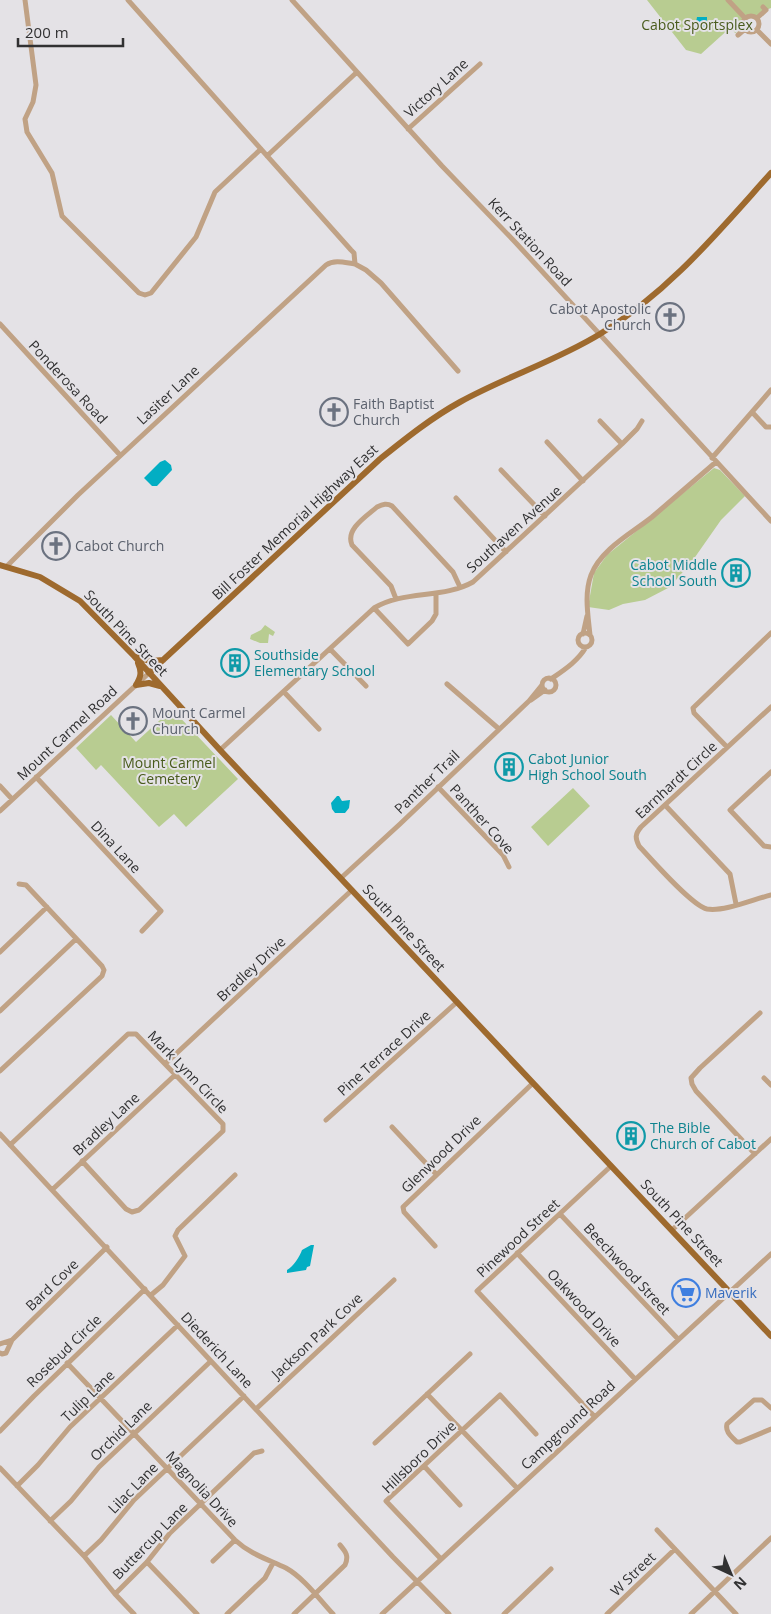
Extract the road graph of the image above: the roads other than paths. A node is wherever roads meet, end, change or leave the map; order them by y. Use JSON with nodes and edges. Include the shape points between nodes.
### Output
{"nodes":[{"id":1,"x":25,"y":0,"type":"edge"},
{"id":2,"x":128,"y":0,"type":"edge"},
{"id":3,"x":292,"y":0,"type":"edge"},
{"id":4,"x":728,"y":0,"type":"edge"},
{"id":5,"x":767,"y":8,"type":"edge"},
{"id":6,"x":745,"y":18,"type":"junction"},
{"id":7,"x":757,"y":18,"type":"junction"},
{"id":8,"x":744,"y":29,"type":"junction"},
{"id":9,"x":757,"y":30,"type":"junction"},
{"id":10,"x":738,"y":35,"type":"dead end"},
{"id":11,"x":771,"y":44,"type":"edge"},
{"id":12,"x":480,"y":64,"type":"dead end"},
{"id":13,"x":357,"y":72,"type":"junction"},
{"id":14,"x":408,"y":129,"type":"junction"},
{"id":15,"x":261,"y":149,"type":"junction"},
{"id":16,"x":267,"y":156,"type":"junction"},
{"id":17,"x":771,"y":173,"type":"edge"},
{"id":18,"x":356,"y":264,"type":"junction"},
{"id":19,"x":0,"y":324,"type":"edge"},
{"id":20,"x":600,"y":334,"type":"junction"},
{"id":21,"x":458,"y":371,"type":"dead end"},
{"id":22,"x":771,"y":390,"type":"edge"},
{"id":23,"x":752,"y":412,"type":"junction"},
{"id":24,"x":600,"y":421,"type":"dead end"},
{"id":25,"x":642,"y":421,"type":"dead end"},
{"id":26,"x":771,"y":427,"type":"edge"},
{"id":27,"x":547,"y":442,"type":"dead end"},
{"id":28,"x":622,"y":444,"type":"junction"},
{"id":29,"x":120,"y":455,"type":"junction"},
{"id":30,"x":714,"y":460,"type":"junction"},
{"id":31,"x":501,"y":470,"type":"dead end"},
{"id":32,"x":583,"y":480,"type":"junction"},
{"id":33,"x":456,"y":498,"type":"dead end"},
{"id":34,"x":545,"y":516,"type":"junction"},
{"id":35,"x":770,"y":519,"type":"edge"},
{"id":36,"x":506,"y":552,"type":"junction"},
{"id":37,"x":3,"y":565,"type":"edge"},
{"id":38,"x":460,"y":587,"type":"junction"},
{"id":39,"x":436,"y":593,"type":"junction"},
{"id":40,"x":396,"y":599,"type":"junction"},
{"id":41,"x":374,"y":608,"type":"junction"},
{"id":42,"x":587,"y":616,"type":"junction"},
{"id":43,"x":771,"y":633,"type":"edge"},
{"id":44,"x":583,"y":634,"type":"junction"},
{"id":45,"x":590,"y":635,"type":"junction"},
{"id":46,"x":583,"y":646,"type":"junction"},
{"id":47,"x":330,"y":649,"type":"junction"},
{"id":48,"x":135,"y":657,"type":"junction"},
{"id":49,"x":164,"y":660,"type":"junction"},
{"id":50,"x":149,"y":673,"type":"junction"},
{"id":51,"x":553,"y":681,"type":"junction"},
{"id":52,"x":447,"y":684,"type":"dead end"},
{"id":53,"x":136,"y":686,"type":"junction"},
{"id":54,"x":160,"y":686,"type":"junction"},
{"id":55,"x":366,"y":686,"type":"dead end"},
{"id":56,"x":543,"y":688,"type":"junction"},
{"id":57,"x":284,"y":692,"type":"junction"},
{"id":58,"x":771,"y":708,"type":"edge"},
{"id":59,"x":319,"y":729,"type":"dead end"},
{"id":60,"x":499,"y":729,"type":"junction"},
{"id":61,"x":727,"y":747,"type":"junction"},
{"id":62,"x":220,"y":750,"type":"junction"},
{"id":63,"x":771,"y":772,"type":"edge"},
{"id":64,"x":36,"y":777,"type":"junction"},
{"id":65,"x":0,"y":786,"type":"edge"},
{"id":66,"x":438,"y":787,"type":"junction"},
{"id":67,"x":12,"y":799,"type":"junction"},
{"id":68,"x":665,"y":805,"type":"junction"},
{"id":69,"x":0,"y":811,"type":"edge"},
{"id":70,"x":771,"y":847,"type":"edge"},
{"id":71,"x":508,"y":867,"type":"dead end"},
{"id":72,"x":341,"y":878,"type":"junction"},
{"id":73,"x":19,"y":884,"type":"dead end"},
{"id":74,"x":352,"y":890,"type":"junction"},
{"id":75,"x":771,"y":895,"type":"edge"},
{"id":76,"x":736,"y":904,"type":"junction"},
{"id":77,"x":47,"y":908,"type":"junction"},
{"id":78,"x":142,"y":931,"type":"dead end"},
{"id":79,"x":76,"y":939,"type":"junction"},
{"id":80,"x":0,"y":951,"type":"edge"},
{"id":81,"x":456,"y":1002,"type":"junction"},
{"id":82,"x":0,"y":1011,"type":"edge"},
{"id":83,"x":760,"y":1013,"type":"dead end"},
{"id":84,"x":165,"y":1064,"type":"junction"},
{"id":85,"x":0,"y":1072,"type":"edge"},
{"id":86,"x":175,"y":1075,"type":"junction"},
{"id":87,"x":764,"y":1078,"type":"dead end"},
{"id":88,"x":532,"y":1083,"type":"junction"},
{"id":89,"x":771,"y":1085,"type":"edge"},
{"id":90,"x":326,"y":1120,"type":"dead end"},
{"id":91,"x":392,"y":1127,"type":"dead end"},
{"id":92,"x":0,"y":1134,"type":"edge"},
{"id":93,"x":771,"y":1139,"type":"edge"},
{"id":94,"x":10,"y":1145,"type":"junction"},
{"id":95,"x":755,"y":1154,"type":"junction"},
{"id":96,"x":82,"y":1161,"type":"junction"},
{"id":97,"x":611,"y":1166,"type":"junction"},
{"id":98,"x":436,"y":1174,"type":"junction"},
{"id":99,"x":234,"y":1175,"type":"dead end"},
{"id":100,"x":53,"y":1189,"type":"junction"},
{"id":101,"x":560,"y":1214,"type":"junction"},
{"id":102,"x":672,"y":1230,"type":"junction"},
{"id":103,"x":435,"y":1246,"type":"dead end"},
{"id":104,"x":107,"y":1247,"type":"junction"},
{"id":105,"x":517,"y":1253,"type":"junction"},
{"id":106,"x":771,"y":1254,"type":"edge"},
{"id":107,"x":394,"y":1280,"type":"dead end"},
{"id":108,"x":145,"y":1289,"type":"junction"},
{"id":109,"x":729,"y":1292,"type":"junction"},
{"id":110,"x":151,"y":1295,"type":"junction"},
{"id":111,"x":178,"y":1325,"type":"junction"},
{"id":112,"x":771,"y":1336,"type":"edge"},
{"id":113,"x":678,"y":1339,"type":"junction"},
{"id":114,"x":12,"y":1340,"type":"junction"},
{"id":115,"x":0,"y":1344,"type":"edge"},
{"id":116,"x":0,"y":1353,"type":"edge"},
{"id":117,"x":470,"y":1354,"type":"dead end"},
{"id":118,"x":211,"y":1361,"type":"junction"},
{"id":119,"x":67,"y":1363,"type":"junction"},
{"id":120,"x":635,"y":1378,"type":"junction"},
{"id":121,"x":427,"y":1394,"type":"junction"},
{"id":122,"x":244,"y":1396,"type":"junction"},
{"id":123,"x":101,"y":1398,"type":"junction"},
{"id":124,"x":771,"y":1408,"type":"edge"},
{"id":125,"x":256,"y":1409,"type":"junction"},
{"id":126,"x":594,"y":1416,"type":"junction"},
{"id":127,"x":771,"y":1429,"type":"edge"},
{"id":128,"x":0,"y":1431,"type":"edge"},
{"id":129,"x":462,"y":1431,"type":"junction"},
{"id":130,"x":134,"y":1433,"type":"junction"},
{"id":131,"x":536,"y":1434,"type":"dead end"},
{"id":132,"x":375,"y":1443,"type":"dead end"},
{"id":133,"x":262,"y":1451,"type":"dead end"},
{"id":134,"x":424,"y":1466,"type":"junction"},
{"id":135,"x":0,"y":1468,"type":"edge"},
{"id":136,"x":168,"y":1468,"type":"junction"},
{"id":137,"x":17,"y":1486,"type":"junction"},
{"id":138,"x":516,"y":1488,"type":"junction"},
{"id":139,"x":201,"y":1504,"type":"junction"},
{"id":140,"x":460,"y":1505,"type":"dead end"},
{"id":141,"x":50,"y":1521,"type":"junction"},
{"id":142,"x":658,"y":1530,"type":"dead end"},
{"id":143,"x":771,"y":1538,"type":"edge"},
{"id":144,"x":235,"y":1540,"type":"junction"},
{"id":145,"x":340,"y":1545,"type":"dead end"},
{"id":146,"x":674,"y":1549,"type":"junction"},
{"id":147,"x":84,"y":1556,"type":"junction"},
{"id":148,"x":441,"y":1559,"type":"junction"},
{"id":149,"x":213,"y":1561,"type":"dead end"},
{"id":150,"x":147,"y":1562,"type":"junction"},
{"id":151,"x":273,"y":1563,"type":"junction"},
{"id":152,"x":551,"y":1569,"type":"dead end"},
{"id":153,"x":417,"y":1581,"type":"junction"},
{"id":154,"x":715,"y":1591,"type":"junction"},
{"id":155,"x":115,"y":1594,"type":"junction"},
{"id":156,"x":315,"y":1594,"type":"junction"},
{"id":157,"x":134,"y":1614,"type":"edge"},
{"id":158,"x":197,"y":1614,"type":"edge"},
{"id":159,"x":226,"y":1614,"type":"edge"},
{"id":160,"x":294,"y":1614,"type":"edge"},
{"id":161,"x":333,"y":1614,"type":"edge"},
{"id":162,"x":382,"y":1614,"type":"edge"},
{"id":163,"x":449,"y":1614,"type":"edge"},
{"id":164,"x":504,"y":1614,"type":"edge"},
{"id":165,"x":607,"y":1614,"type":"edge"},
{"id":166,"x":691,"y":1614,"type":"edge"},
{"id":167,"x":736,"y":1614,"type":"edge"}],
"edges":[{"from":1,"to":15,"type":"street","via":[[36,85],[25,119],[27,132],[52,173],[62,216],[139,293],[151,293],[196,237],[215,192]]},
{"from":2,"to":15,"type":"street"},
{"from":3,"to":13,"type":"street","name":"Kerr Station Road"},
{"from":4,"to":6,"type":"street"},
{"from":5,"to":7,"type":"street"},
{"from":6,"to":7,"type":"street","via":[[750,15]]},
{"from":6,"to":8,"type":"street","via":[[742,23]]},
{"from":7,"to":9,"type":"street"},
{"from":8,"to":9,"type":"street"},
{"from":8,"to":10,"type":"street"},
{"from":9,"to":11,"type":"street"},
{"from":12,"to":14,"type":"street","name":"Victory Lane"},
{"from":13,"to":14,"type":"street","name":"Kerr Station Road"},
{"from":13,"to":16,"type":"street"},
{"from":14,"to":20,"type":"street","name":"Kerr Station Road"},
{"from":15,"to":16,"type":"street"},
{"from":16,"to":18,"type":"street","via":[[354,253]]},
{"from":17,"to":20,"type":"main road","name":"Bill Foster Memorial Highway East","via":[[678,275]]},
{"from":18,"to":21,"type":"street","via":[[381,283]]},
{"from":18,"to":29,"type":"street","name":"Lasiter Lane","via":[[337,261],[326,265]]},
{"from":19,"to":29,"type":"street","name":"Ponderosa Road"},
{"from":20,"to":30,"type":"street","name":"Kerr Station Road"},
{"from":20,"to":49,"type":"main road","name":"Bill Foster Memorial Highway East","via":[[460,402],[419,428],[380,459]]},
{"from":22,"to":23,"type":"street"},
{"from":23,"to":26,"type":"street"},
{"from":23,"to":30,"type":"street"},
{"from":24,"to":28,"type":"street"},
{"from":25,"to":28,"type":"street","name":"Southaven Avenue"},
{"from":27,"to":32,"type":"street"},
{"from":28,"to":32,"type":"street","name":"Southaven Avenue"},
{"from":29,"to":37,"type":"street","name":"Lasiter Lane"},
{"from":30,"to":35,"type":"street","name":"Kerr Station Road"},
{"from":30,"to":42,"type":"street","via":[[598,562],[591,575]]},
{"from":31,"to":34,"type":"street"},
{"from":32,"to":34,"type":"street","name":"Southaven Avenue"},
{"from":33,"to":36,"type":"street"},
{"from":34,"to":36,"type":"street","name":"Southaven Avenue"},
{"from":36,"to":38,"type":"street","name":"Southaven Avenue","via":[[473,582]]},
{"from":37,"to":48,"type":"main road","name":"South Pine Street","via":[[40,577],[80,600]]},
{"from":38,"to":39,"type":"street","name":"Southaven Avenue"},
{"from":38,"to":40,"type":"street","via":[[453,572],[392,506],[382,504],[353,529],[350,538],[352,545],[391,586]]},
{"from":39,"to":40,"type":"street","name":"Southaven Avenue"},
{"from":39,"to":41,"type":"street","via":[[436,614],[408,644]]},
{"from":40,"to":41,"type":"street","name":"Southaven Avenue"},
{"from":41,"to":47,"type":"street","name":"Southaven Avenue"},
{"from":42,"to":44,"type":"street"},
{"from":42,"to":45,"type":"street"},
{"from":43,"to":61,"type":"street","via":[[693,708],[694,713]]},
{"from":44,"to":45,"type":"street"},
{"from":44,"to":46,"type":"street","via":[[578,640]]},
{"from":45,"to":46,"type":"street","via":[[591,642]]},
{"from":46,"to":51,"type":"street","via":[[577,658]]},
{"from":47,"to":55,"type":"street"},
{"from":47,"to":57,"type":"street","name":"Southaven Avenue"},
{"from":48,"to":49,"type":"main road","via":[[148,661]]},
{"from":48,"to":50,"type":"main road","name":"South Pine Street"},
{"from":48,"to":53,"type":"main road","via":[[141,672]]},
{"from":49,"to":50,"type":"main road","name":"Bill Foster Memorial Highway East"},
{"from":49,"to":54,"type":"main road","via":[[157,674]]},
{"from":50,"to":53,"type":"street","name":"Mount Carmel Road"},
{"from":50,"to":54,"type":"main road","name":"South Pine Street"},
{"from":51,"to":56,"type":"street","via":[[546,679]]},
{"from":51,"to":56,"type":"street","via":[[554,690]]},
{"from":52,"to":60,"type":"street"},
{"from":53,"to":54,"type":"main road","via":[[149,683]]},
{"from":53,"to":64,"type":"street","name":"Mount Carmel Road"},
{"from":54,"to":62,"type":"main road","name":"South Pine Street"},
{"from":56,"to":60,"type":"street","name":"Panther Trail"},
{"from":57,"to":59,"type":"street"},
{"from":57,"to":62,"type":"street","name":"Southaven Avenue"},
{"from":58,"to":61,"type":"street","name":"Earnhardt Circle"},
{"from":60,"to":66,"type":"street","name":"Panther Trail"},
{"from":61,"to":68,"type":"street","name":"Earnhardt Circle"},
{"from":62,"to":72,"type":"main road","name":"South Pine Street"},
{"from":63,"to":70,"type":"street","via":[[730,810],[764,846]]},
{"from":64,"to":67,"type":"street","name":"Mount Carmel Road"},
{"from":64,"to":78,"type":"street","name":"Dina Lane","via":[[161,911]]},
{"from":65,"to":67,"type":"street"},
{"from":66,"to":71,"type":"street","name":"Panther Cove","via":[[503,856]]},
{"from":66,"to":72,"type":"street","name":"Panther Trail"},
{"from":67,"to":69,"type":"street","name":"Mount Carmel Road"},
{"from":68,"to":76,"type":"street","via":[[730,874]]},
{"from":68,"to":76,"type":"street","name":"Earnhardt Circle","via":[[637,832],[635,838],[639,846],[698,905],[705,909],[718,909]]},
{"from":72,"to":74,"type":"main road","name":"South Pine Street"},
{"from":73,"to":77,"type":"street","via":[[26,886]]},
{"from":74,"to":81,"type":"main road","name":"South Pine Street"},
{"from":74,"to":84,"type":"street","name":"Bradley Drive"},
{"from":75,"to":76,"type":"street","name":"Earnhardt Circle"},
{"from":77,"to":79,"type":"street"},
{"from":77,"to":80,"type":"street"},
{"from":79,"to":82,"type":"street"},
{"from":79,"to":85,"type":"street","via":[[102,966],[102,976]]},
{"from":81,"to":88,"type":"main road","name":"South Pine Street"},
{"from":81,"to":90,"type":"street","name":"Pine Terrace Drive"},
{"from":83,"to":95,"type":"street","via":[[691,1078],[696,1091]]},
{"from":84,"to":86,"type":"street","name":"Mark Lynn Circle"},
{"from":84,"to":94,"type":"street","name":"Mark Lynn Circle","via":[[136,1034],[128,1034]]},
{"from":86,"to":96,"type":"street","name":"Bradley Lane"},
{"from":86,"to":96,"type":"street","name":"Mark Lynn Circle","via":[[223,1124],[223,1131],[140,1210],[132,1212],[126,1209]]},
{"from":87,"to":89,"type":"street"},
{"from":88,"to":97,"type":"main road","name":"South Pine Street"},
{"from":88,"to":98,"type":"street","name":"Glenwood Drive"},
{"from":91,"to":98,"type":"street"},
{"from":92,"to":94,"type":"street","name":"Diederich Lane"},
{"from":93,"to":95,"type":"street"},
{"from":94,"to":100,"type":"street","name":"Diederich Lane"},
{"from":95,"to":102,"type":"street"},
{"from":96,"to":100,"type":"street","name":"Bradley Lane"},
{"from":97,"to":101,"type":"street","name":"Pinewood Street"},
{"from":97,"to":102,"type":"main road","name":"South Pine Street"},
{"from":98,"to":103,"type":"street","name":"Glenwood Drive","via":[[403,1208]]},
{"from":99,"to":110,"type":"street","via":[[178,1230],[175,1236],[185,1256]]},
{"from":100,"to":104,"type":"street","name":"Diederich Lane"},
{"from":101,"to":105,"type":"street","name":"Pinewood Street"},
{"from":101,"to":113,"type":"street","name":"Beechwood Street"},
{"from":102,"to":109,"type":"main road","name":"South Pine Street"},
{"from":104,"to":108,"type":"street","name":"Diederich Lane"},
{"from":104,"to":114,"type":"street","name":"Bard Cove"},
{"from":105,"to":120,"type":"street","name":"Oakwood Drive"},
{"from":105,"to":126,"type":"street","name":"Pinewood Street","via":[[477,1291]]},
{"from":106,"to":109,"type":"street","name":"Campground Road"},
{"from":107,"to":125,"type":"street","name":"Jackson Park Cove"},
{"from":108,"to":110,"type":"street","name":"Diederich Lane"},
{"from":108,"to":119,"type":"street","name":"Rosebud Circle"},
{"from":109,"to":112,"type":"main road","name":"South Pine Street"},
{"from":109,"to":113,"type":"street","name":"Campground Road"},
{"from":110,"to":111,"type":"street","name":"Diederich Lane"},
{"from":111,"to":118,"type":"street","name":"Diederich Lane"},
{"from":111,"to":123,"type":"street","name":"Tulip Lane"},
{"from":113,"to":120,"type":"street","name":"Campground Road"},
{"from":114,"to":115,"type":"street","name":"Bard Cove"},
{"from":114,"to":116,"type":"street","name":"Bard Cove","via":[[6,1353]]},
{"from":117,"to":121,"type":"street"},
{"from":118,"to":122,"type":"street","name":"Diederich Lane"},
{"from":118,"to":130,"type":"street","name":"Orchid Lane"},
{"from":119,"to":123,"type":"street","name":"Magnolia Drive"},
{"from":119,"to":128,"type":"street","name":"Rosebud Circle"},
{"from":120,"to":126,"type":"street","name":"Campground Road"},
{"from":121,"to":129,"type":"street"},
{"from":121,"to":132,"type":"street"},
{"from":122,"to":125,"type":"street","name":"Diederich Lane"},
{"from":122,"to":136,"type":"street","name":"Lilac Lane"},
{"from":123,"to":130,"type":"street","name":"Magnolia Drive"},
{"from":123,"to":137,"type":"street","name":"Tulip Lane"},
{"from":124,"to":127,"type":"street","via":[[762,1400],[754,1400],[727,1424],[726,1429],[737,1442]]},
{"from":125,"to":153,"type":"street","name":"Diederich Lane"},
{"from":126,"to":138,"type":"street","name":"Campground Road"},
{"from":129,"to":131,"type":"street","name":"Hillsboro Drive","via":[[500,1395]]},
{"from":129,"to":134,"type":"street","name":"Hillsboro Drive"},
{"from":129,"to":138,"type":"street"},
{"from":130,"to":136,"type":"street","name":"Magnolia Drive"},
{"from":130,"to":141,"type":"street","name":"Orchid Lane"},
{"from":133,"to":139,"type":"street","name":"Buttercup Lane","via":[[254,1452]]},
{"from":134,"to":140,"type":"street"},
{"from":134,"to":148,"type":"street","name":"Hillsboro Drive","via":[[386,1501]]},
{"from":135,"to":137,"type":"street"},
{"from":136,"to":139,"type":"street","name":"Magnolia Drive"},
{"from":136,"to":147,"type":"street","name":"Lilac Lane"},
{"from":137,"to":141,"type":"street"},
{"from":138,"to":148,"type":"street","name":"Campground Road"},
{"from":139,"to":144,"type":"street","name":"Magnolia Drive"},
{"from":139,"to":150,"type":"street","name":"Buttercup Lane","via":[[170,1533]]},
{"from":141,"to":147,"type":"street"},
{"from":142,"to":146,"type":"street"},
{"from":143,"to":154,"type":"street"},
{"from":144,"to":149,"type":"street"},
{"from":144,"to":151,"type":"street","name":"Magnolia Drive"},
{"from":145,"to":156,"type":"street","via":[[347,1553],[345,1565]]},
{"from":146,"to":154,"type":"street"},
{"from":146,"to":165,"type":"street","name":"W Street"},
{"from":147,"to":155,"type":"street"},
{"from":148,"to":153,"type":"street","name":"Campground Road"},
{"from":150,"to":155,"type":"street","name":"Buttercup Lane"},
{"from":150,"to":158,"type":"street"},
{"from":151,"to":156,"type":"street","name":"Magnolia Drive","via":[[294,1574]]},
{"from":151,"to":159,"type":"street","via":[[265,1578]]},
{"from":152,"to":164,"type":"street"},
{"from":153,"to":162,"type":"street","name":"Campground Road"},
{"from":153,"to":163,"type":"street","name":"Diederich Lane"},
{"from":154,"to":166,"type":"street"},
{"from":154,"to":167,"type":"street"},
{"from":155,"to":157,"type":"street"},
{"from":156,"to":160,"type":"street"},
{"from":156,"to":161,"type":"street","name":"Magnolia Drive"}]}
